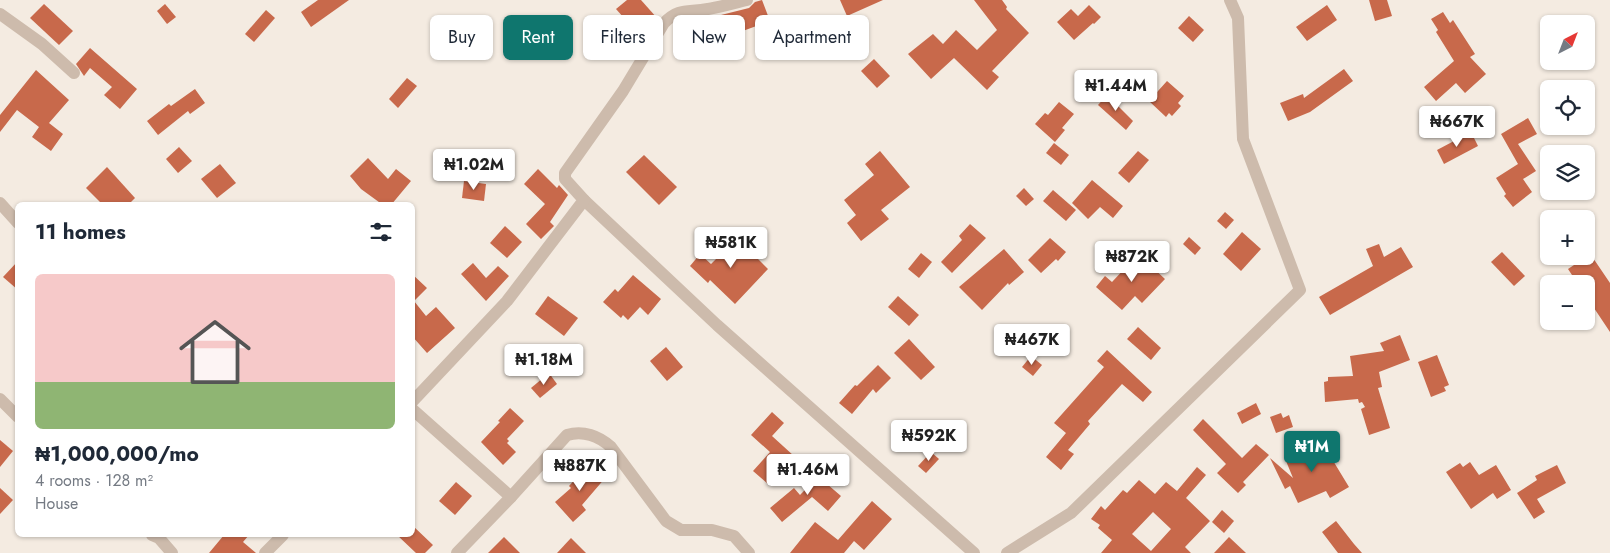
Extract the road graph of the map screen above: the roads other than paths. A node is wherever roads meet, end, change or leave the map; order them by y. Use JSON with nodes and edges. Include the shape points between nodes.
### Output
{"nodes":[{"id":1,"x":747,"y":0,"type":"edge"},
{"id":2,"x":1230,"y":0,"type":"edge"},
{"id":3,"x":0,"y":14,"type":"edge"},
{"id":4,"x":74,"y":73,"type":"dead end"},
{"id":5,"x":584,"y":200,"type":"junction"},
{"id":6,"x":0,"y":204,"type":"edge"},
{"id":7,"x":15,"y":220,"type":"edge"},
{"id":8,"x":0,"y":399,"type":"edge"},
{"id":9,"x":415,"y":399,"type":"edge"},
{"id":10,"x":415,"y":412,"type":"edge"},
{"id":11,"x":15,"y":414,"type":"edge"},
{"id":12,"x":511,"y":497,"type":"junction"},
{"id":13,"x":157,"y":537,"type":"edge"},
{"id":14,"x":281,"y":537,"type":"edge"},
{"id":15,"x":172,"y":553,"type":"edge"},
{"id":16,"x":265,"y":553,"type":"edge"},
{"id":17,"x":457,"y":553,"type":"edge"},
{"id":18,"x":749,"y":553,"type":"edge"},
{"id":19,"x":963,"y":553,"type":"edge"},
{"id":20,"x":974,"y":553,"type":"edge"},
{"id":21,"x":1007,"y":553,"type":"edge"}],
"edges":[{"from":1,"to":5,"type":"street","via":[[707,10],[681,11],[664,23],[624,91],[565,172],[565,180]]},
{"from":2,"to":21,"type":"street","via":[[1238,18],[1243,138],[1300,290],[1071,513]]},
{"from":3,"to":4,"type":"street","via":[[42,44]]},
{"from":5,"to":9,"type":"street","via":[[507,301]]},
{"from":5,"to":19,"type":"street","via":[[682,304]]},
{"from":5,"to":20,"type":"street","via":[[717,325]]},
{"from":6,"to":7,"type":"street"},
{"from":8,"to":11,"type":"street"},
{"from":10,"to":12,"type":"street"},
{"from":12,"to":17,"type":"street"},
{"from":12,"to":18,"type":"street","via":[[567,435],[576,432],[589,434],[611,447],[666,521],[680,530],[712,530],[734,536]]},
{"from":13,"to":15,"type":"street"},
{"from":14,"to":16,"type":"street"}]}
